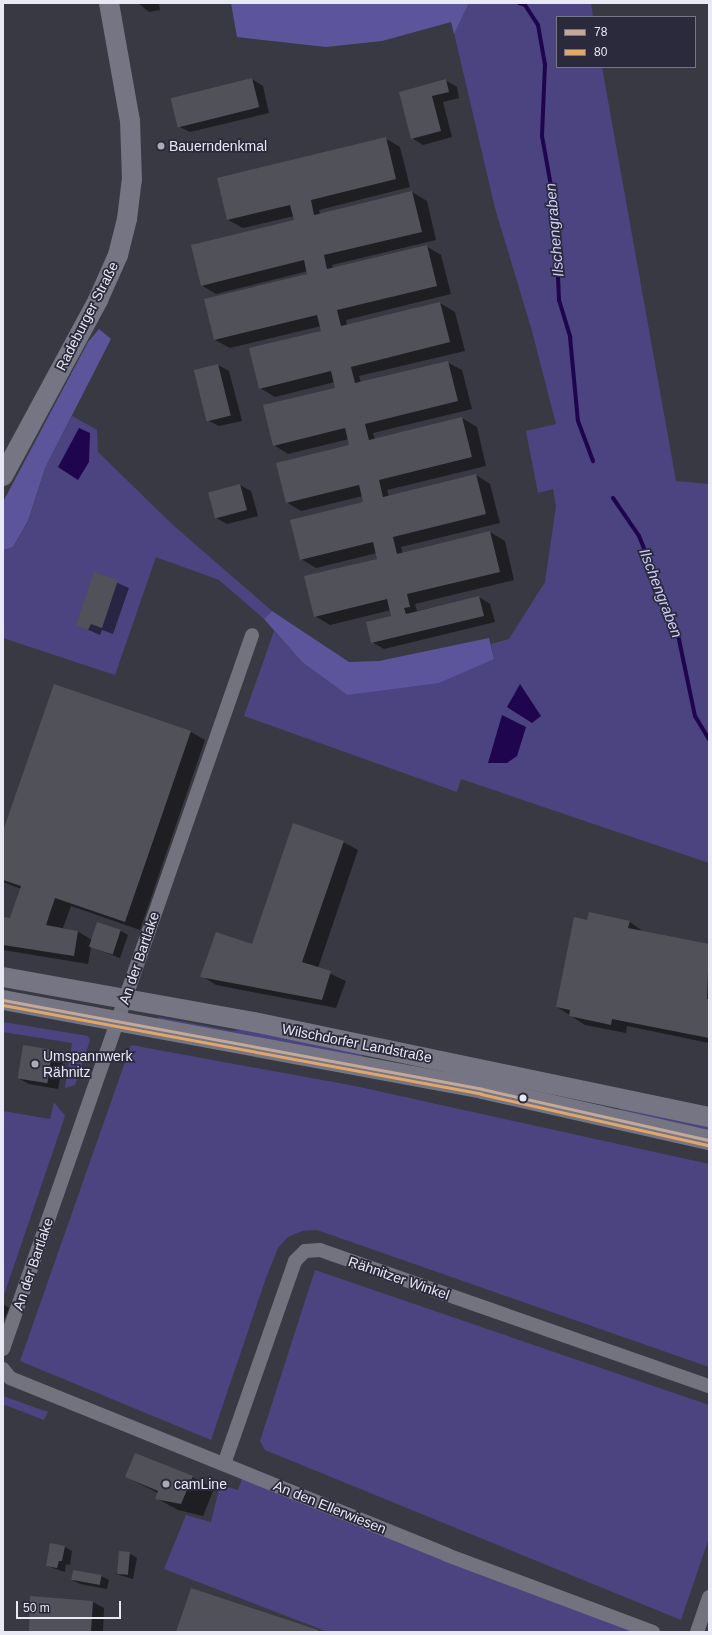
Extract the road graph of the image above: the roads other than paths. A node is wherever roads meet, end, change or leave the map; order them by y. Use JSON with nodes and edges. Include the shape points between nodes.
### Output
{"nodes":[{"id":1,"x":109,"y":3,"type":"edge"},
{"id":2,"x":3,"y":476,"type":"edge"},
{"id":3,"x":252,"y":635,"type":"dead end"},
{"id":4,"x":3,"y":977,"type":"edge"},
{"id":5,"x":125,"y":997,"type":"junction"},
{"id":6,"x":3,"y":1000,"type":"edge"},
{"id":7,"x":117,"y":1020,"type":"junction"},
{"id":8,"x":709,"y":1117,"type":"edge"},
{"id":9,"x":709,"y":1140,"type":"edge"},
{"id":10,"x":3,"y":1349,"type":"edge"},
{"id":11,"x":6,"y":1374,"type":"edge"},
{"id":12,"x":709,"y":1386,"type":"edge"},
{"id":13,"x":224,"y":1464,"type":"junction"},
{"id":14,"x":709,"y":1597,"type":"edge"},
{"id":15,"x":653,"y":1632,"type":"edge"},
{"id":16,"x":697,"y":1632,"type":"edge"}],
"edges":[{"from":1,"to":2,"type":"main road","name":"Radeburger Straße","via":[[130,121],[132,180],[127,219],[118,255],[98,300]]},
{"from":3,"to":5,"type":"street","name":"An der Bartlake"},
{"from":4,"to":5,"type":"main road","name":"Wilschdorfer Landstraße"},
{"from":5,"to":7,"type":"street","name":"An der Bartlake"},
{"from":5,"to":8,"type":"main road","name":"Wilschdorfer Landstraße"},
{"from":6,"to":7,"type":"main road","name":"Wilschdorfer Landstraße"},
{"from":7,"to":9,"type":"main road","name":"Wilschdorfer Landstraße","via":[[482,1089]]},
{"from":7,"to":10,"type":"street","name":"An der Bartlake"},
{"from":11,"to":13,"type":"street","name":"An den Ellerwiesen"},
{"from":12,"to":13,"type":"street","name":"Rähnitzer Winkel","via":[[320,1250],[305,1250],[294,1261]]},
{"from":13,"to":15,"type":"street","name":"An den Ellerwiesen","via":[[447,1555]]},
{"from":14,"to":16,"type":"street"}]}
